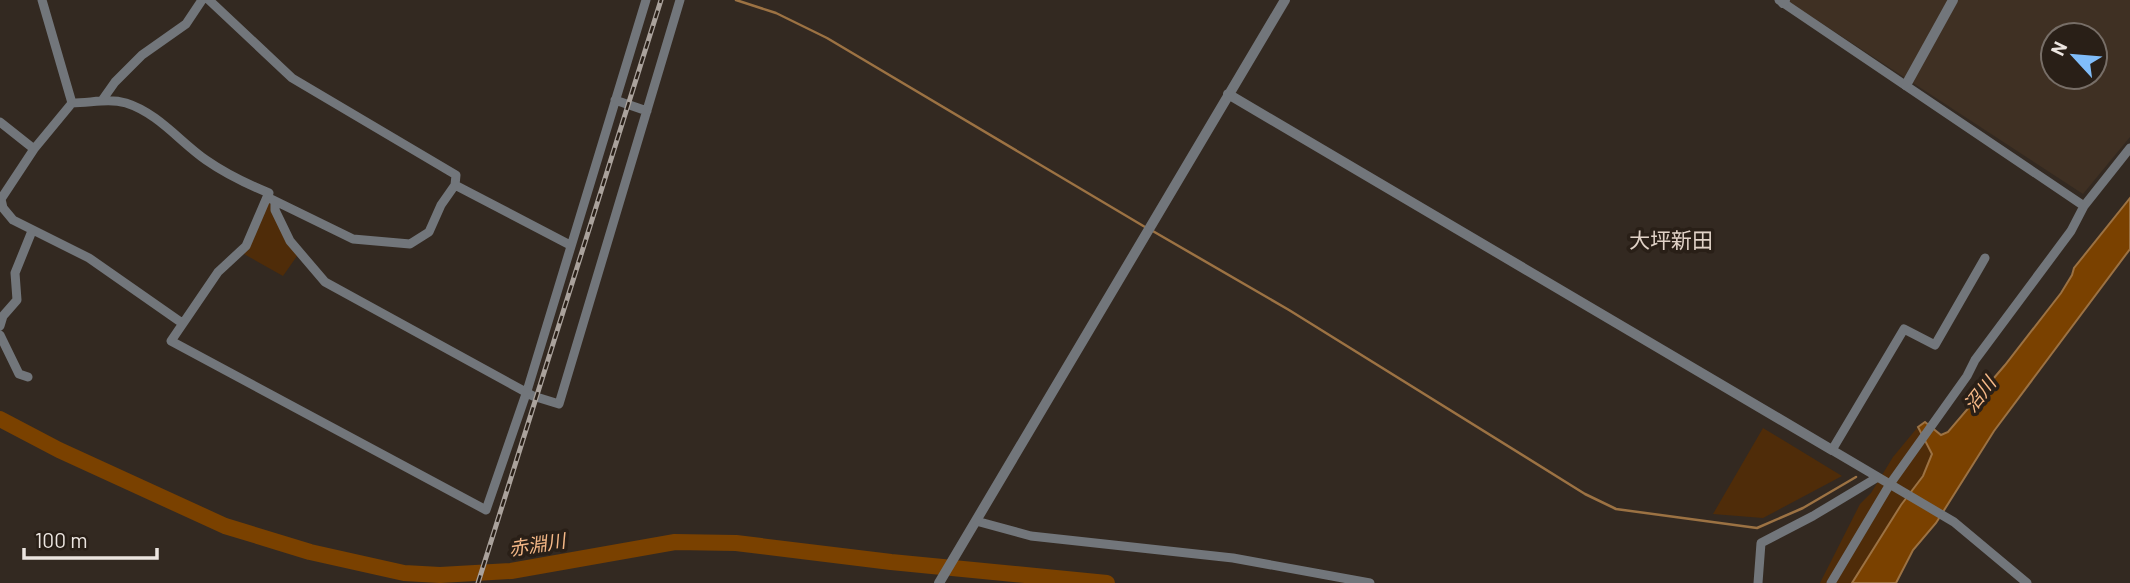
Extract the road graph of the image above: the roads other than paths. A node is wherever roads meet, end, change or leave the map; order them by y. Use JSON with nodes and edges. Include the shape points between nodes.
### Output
{"nodes":[{"id":1,"x":42,"y":0,"type":"edge"},
{"id":2,"x":202,"y":0,"type":"edge"},
{"id":3,"x":209,"y":0,"type":"edge"},
{"id":4,"x":646,"y":0,"type":"edge"},
{"id":5,"x":680,"y":0,"type":"edge"},
{"id":6,"x":1284,"y":0,"type":"edge"},
{"id":7,"x":1953,"y":0,"type":"edge"},
{"id":8,"x":1782,"y":1,"type":"edge"},
{"id":9,"x":1906,"y":85,"type":"junction"},
{"id":10,"x":1228,"y":94,"type":"junction"},
{"id":11,"x":103,"y":99,"type":"junction"},
{"id":12,"x":615,"y":100,"type":"junction"},
{"id":13,"x":72,"y":103,"type":"junction"},
{"id":14,"x":647,"y":111,"type":"junction"},
{"id":15,"x":0,"y":122,"type":"edge"},
{"id":16,"x":2130,"y":148,"type":"edge"},
{"id":17,"x":34,"y":149,"type":"junction"},
{"id":18,"x":455,"y":186,"type":"junction"},
{"id":19,"x":271,"y":199,"type":"junction"},
{"id":20,"x":2084,"y":206,"type":"junction"},
{"id":21,"x":32,"y":231,"type":"junction"},
{"id":22,"x":570,"y":245,"type":"junction"},
{"id":23,"x":1985,"y":258,"type":"dead end"},
{"id":24,"x":182,"y":323,"type":"junction"},
{"id":25,"x":0,"y":326,"type":"edge"},
{"id":26,"x":0,"y":335,"type":"edge"},
{"id":27,"x":28,"y":377,"type":"dead end"},
{"id":28,"x":527,"y":391,"type":"junction"},
{"id":29,"x":1832,"y":450,"type":"junction"},
{"id":30,"x":1878,"y":477,"type":"junction"},
{"id":31,"x":1890,"y":484,"type":"junction"},
{"id":32,"x":974,"y":525,"type":"junction"},
{"id":33,"x":939,"y":583,"type":"edge"},
{"id":34,"x":1370,"y":583,"type":"edge"},
{"id":35,"x":1758,"y":583,"type":"edge"},
{"id":36,"x":1831,"y":583,"type":"edge"},
{"id":37,"x":2027,"y":583,"type":"edge"}],
"edges":[{"from":1,"to":13,"type":"street"},
{"from":2,"to":11,"type":"street","via":[[186,24],[142,55]]},
{"from":3,"to":18,"type":"street","via":[[292,78],[456,175]]},
{"from":4,"to":12,"type":"street"},
{"from":5,"to":14,"type":"street"},
{"from":6,"to":10,"type":"street"},
{"from":7,"to":9,"type":"street"},
{"from":8,"to":9,"type":"street"},
{"from":9,"to":20,"type":"street"},
{"from":10,"to":29,"type":"street"},
{"from":10,"to":32,"type":"street"},
{"from":11,"to":13,"type":"street"},
{"from":11,"to":19,"type":"street","via":[[147,114],[204,159],[269,193]]},
{"from":12,"to":14,"type":"street"},
{"from":12,"to":22,"type":"street"},
{"from":13,"to":17,"type":"street"},
{"from":14,"to":28,"type":"street","via":[[559,404]]},
{"from":15,"to":17,"type":"street"},
{"from":16,"to":20,"type":"street"},
{"from":17,"to":21,"type":"street","via":[[1,199],[13,220]]},
{"from":18,"to":19,"type":"street","via":[[429,232],[410,244],[354,239]]},
{"from":18,"to":22,"type":"street"},
{"from":19,"to":24,"type":"street","via":[[246,246],[218,272]]},
{"from":19,"to":28,"type":"street","via":[[290,241],[325,282]]},
{"from":20,"to":31,"type":"street","via":[[2071,231]]},
{"from":21,"to":24,"type":"street","via":[[89,258]]},
{"from":21,"to":25,"type":"street","via":[[15,273],[17,300]]},
{"from":22,"to":28,"type":"street"},
{"from":23,"to":29,"type":"street","via":[[1936,345],[1904,328]]},
{"from":24,"to":28,"type":"street","via":[[171,341],[486,510]]},
{"from":26,"to":27,"type":"street","via":[[19,374]]},
{"from":29,"to":30,"type":"street"},
{"from":30,"to":31,"type":"street"},
{"from":30,"to":35,"type":"street","via":[[1761,544]]},
{"from":31,"to":36,"type":"street"},
{"from":31,"to":37,"type":"street","via":[[1954,522]]},
{"from":32,"to":33,"type":"street"},
{"from":32,"to":34,"type":"street","via":[[1031,536],[1233,558]]}]}
